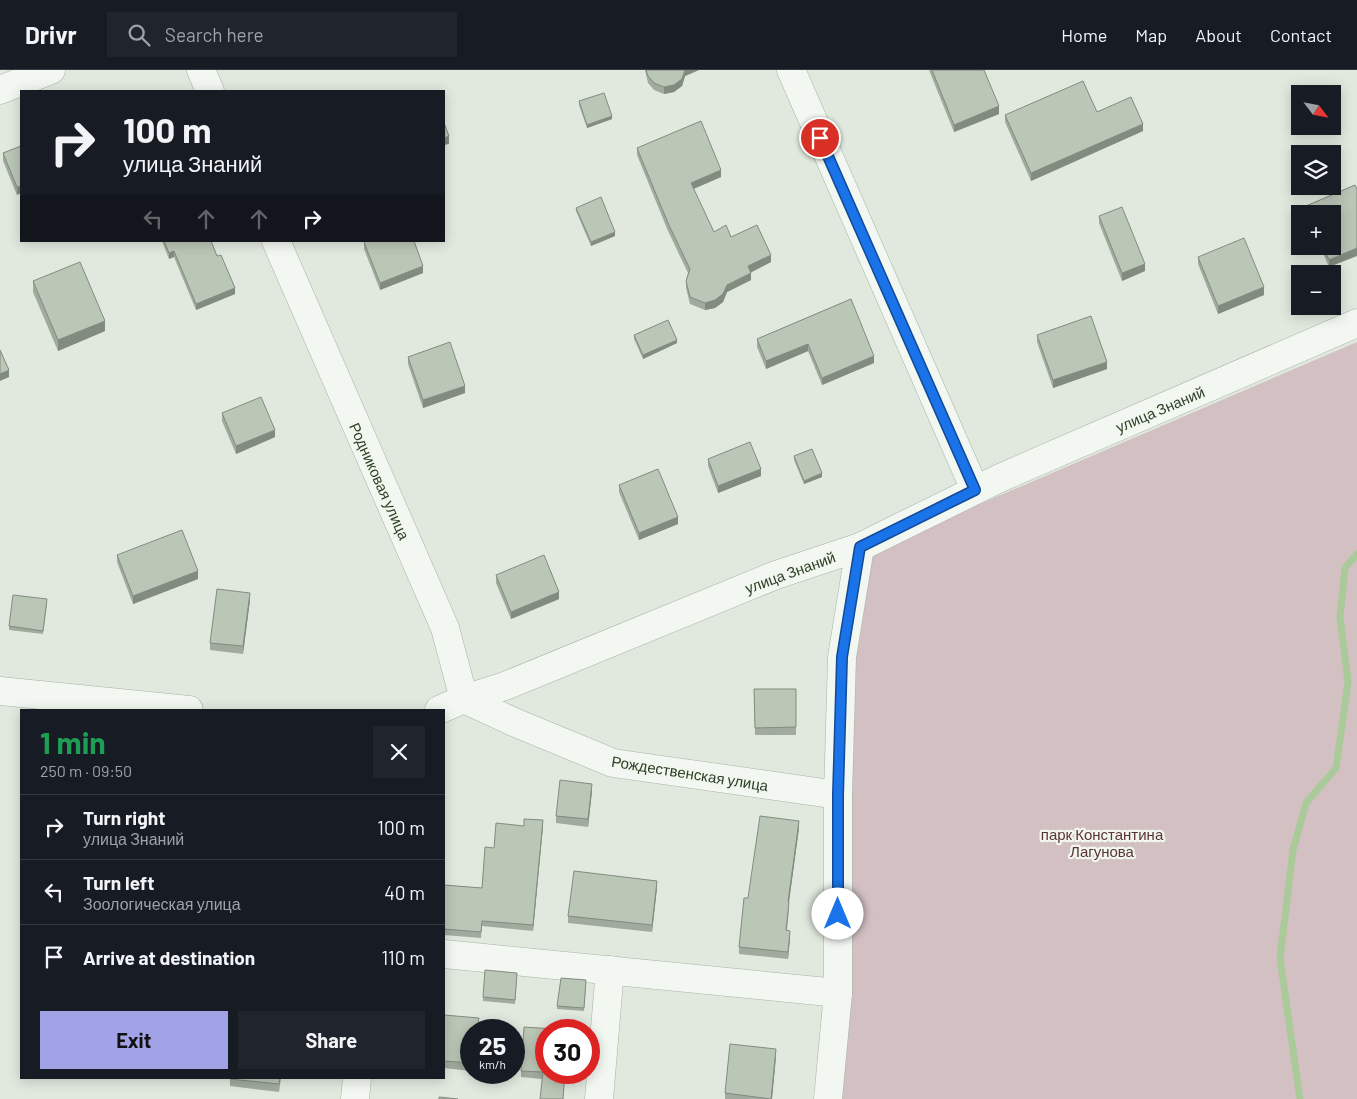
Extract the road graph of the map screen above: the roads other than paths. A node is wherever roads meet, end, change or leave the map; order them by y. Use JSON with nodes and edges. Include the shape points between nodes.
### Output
{"nodes":[{"id":1,"x":51,"y":70,"type":"edge"},
{"id":2,"x":201,"y":70,"type":"edge"},
{"id":3,"x":791,"y":70,"type":"edge"},
{"id":4,"x":0,"y":90,"type":"edge"},
{"id":5,"x":210,"y":90,"type":"edge"},
{"id":6,"x":276,"y":242,"type":"edge"},
{"id":7,"x":1357,"y":323,"type":"edge"},
{"id":8,"x":975,"y":490,"type":"junction"},
{"id":9,"x":860,"y":547,"type":"junction"},
{"id":10,"x":0,"y":691,"type":"edge"},
{"id":11,"x":464,"y":699,"type":"junction"},
{"id":12,"x":179,"y":709,"type":"edge"},
{"id":13,"x":441,"y":709,"type":"edge"},
{"id":14,"x":838,"y":795,"type":"junction"},
{"id":15,"x":445,"y":954,"type":"edge"},
{"id":16,"x":610,"y":970,"type":"junction"},
{"id":17,"x":838,"y":993,"type":"junction"},
{"id":18,"x":357,"y":1079,"type":"edge"},
{"id":19,"x":355,"y":1099,"type":"edge"},
{"id":20,"x":599,"y":1099,"type":"edge"},
{"id":21,"x":828,"y":1099,"type":"edge"}],
"edges":[{"from":1,"to":4,"type":"street"},
{"from":2,"to":5,"type":"street"},
{"from":3,"to":8,"type":"street"},
{"from":6,"to":11,"type":"street","name":"Родниковая улица","via":[[445,628]]},
{"from":7,"to":8,"type":"street","name":"улица Знаний"},
{"from":8,"to":9,"type":"street","name":"улица Знаний"},
{"from":9,"to":11,"type":"street","name":"улица Знаний","via":[[776,575],[505,686]]},
{"from":9,"to":14,"type":"street","via":[[842,657]]},
{"from":10,"to":12,"type":"street"},
{"from":11,"to":13,"type":"street"},
{"from":11,"to":14,"type":"street","name":"Рождественская улица","via":[[613,763]]},
{"from":14,"to":17,"type":"street"},
{"from":15,"to":16,"type":"street"},
{"from":16,"to":17,"type":"street"},
{"from":16,"to":20,"type":"street"},
{"from":17,"to":21,"type":"street"},
{"from":18,"to":19,"type":"street"}]}
